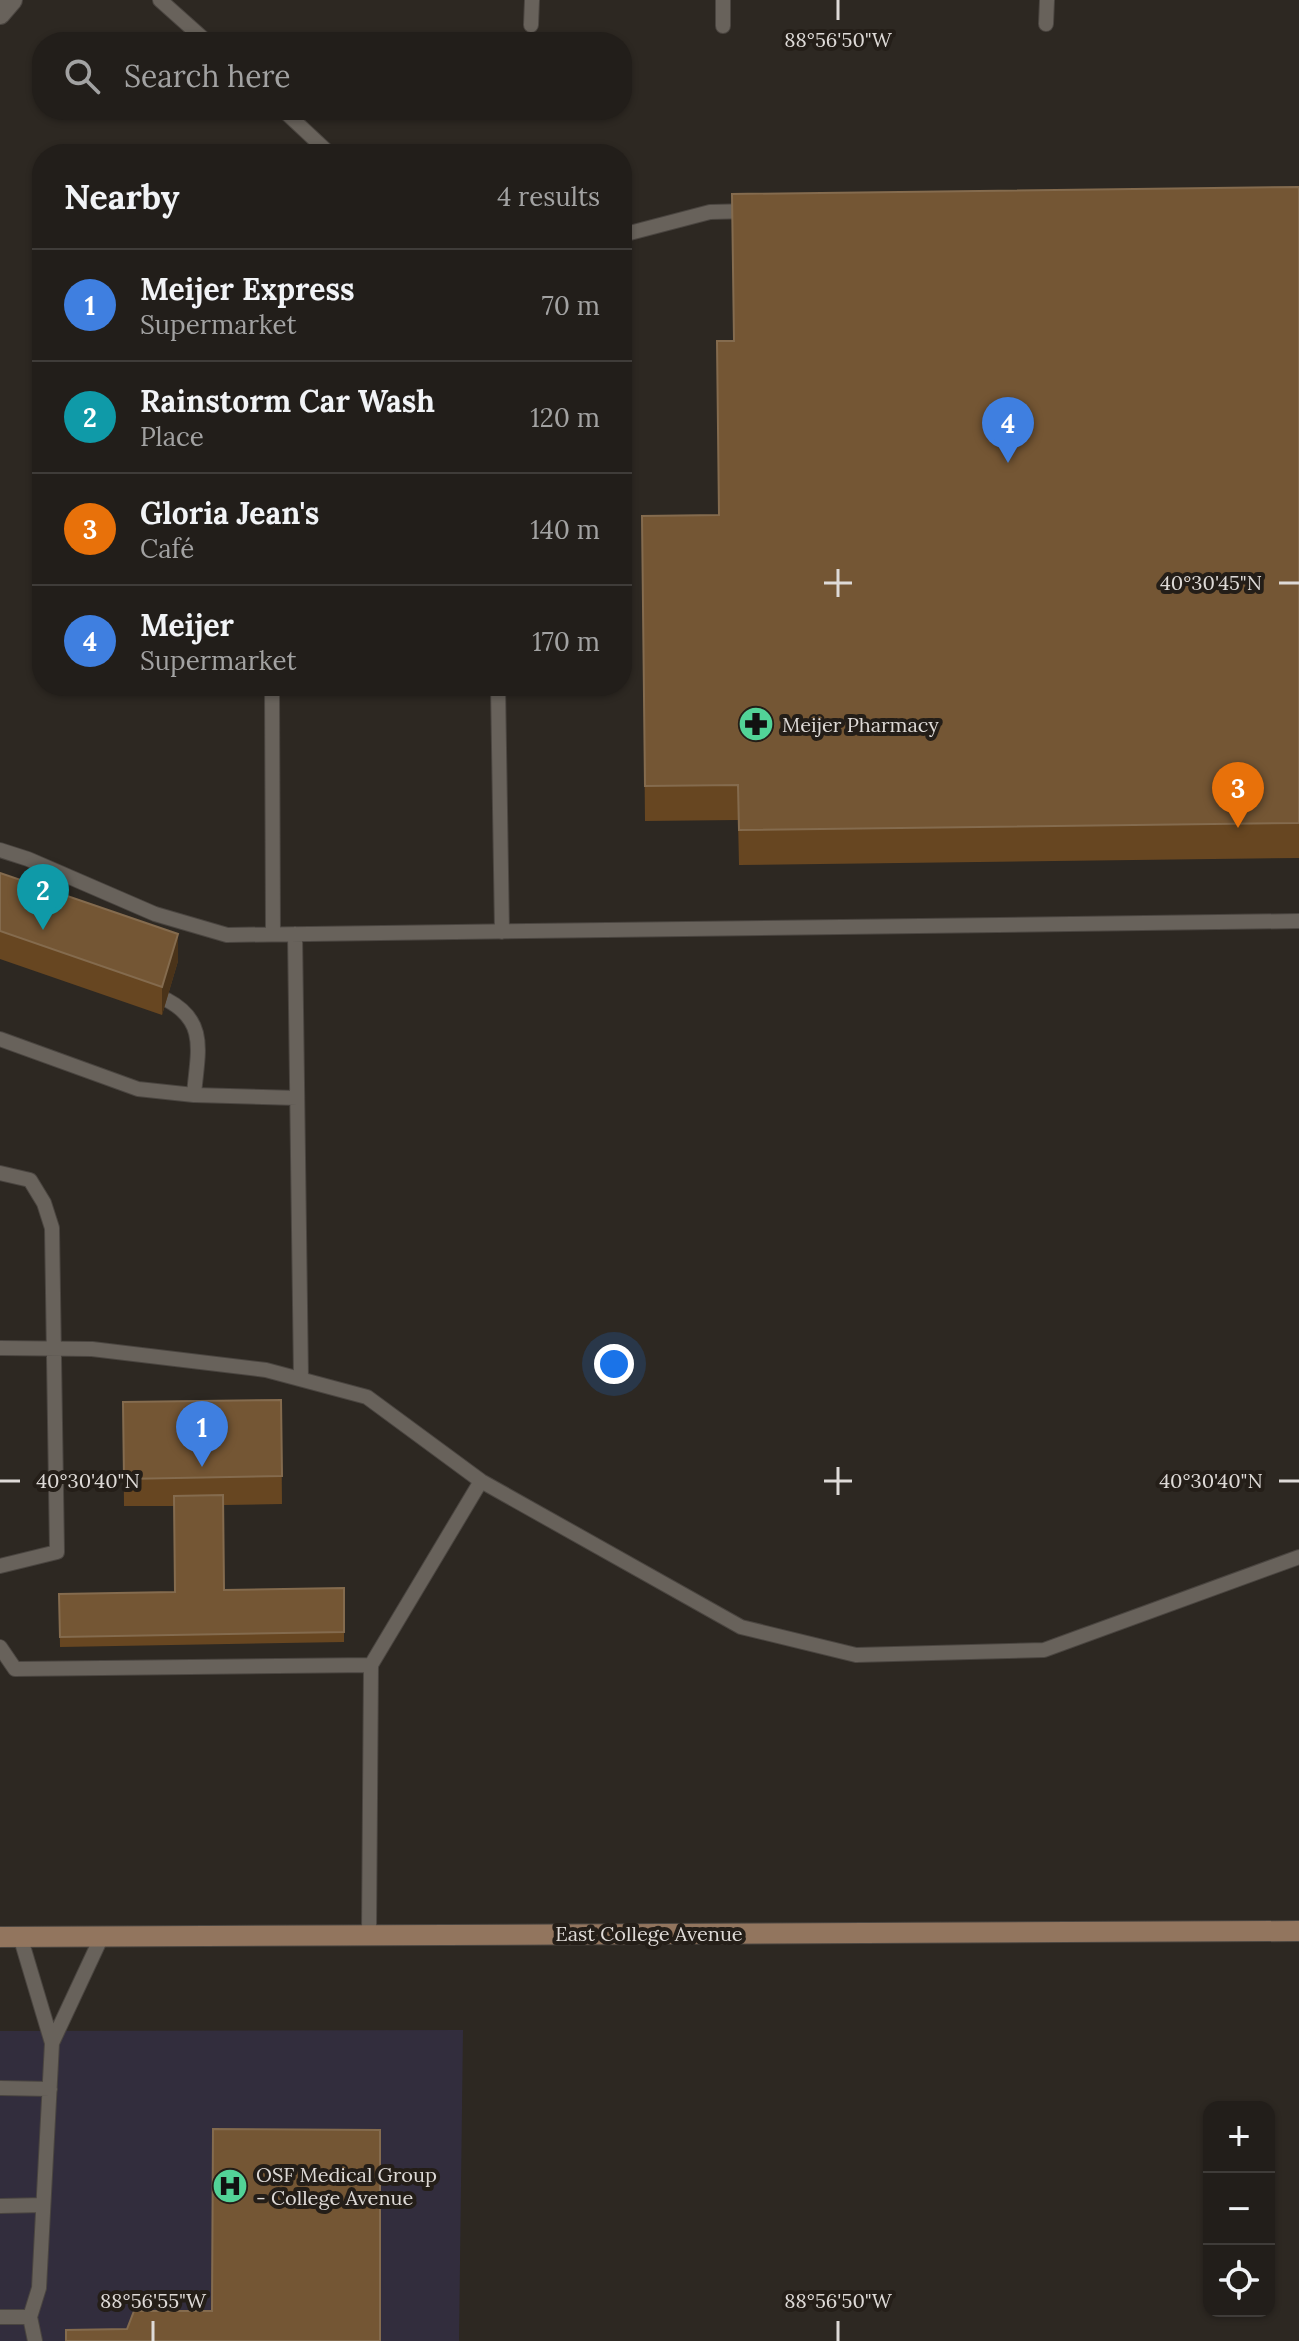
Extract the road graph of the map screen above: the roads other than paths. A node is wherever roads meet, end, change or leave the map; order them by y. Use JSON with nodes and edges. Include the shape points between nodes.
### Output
{"nodes":[{"id":1,"x":12,"y":0,"type":"edge"},
{"id":2,"x":160,"y":0,"type":"edge"},
{"id":3,"x":532,"y":0,"type":"edge"},
{"id":4,"x":723,"y":0,"type":"edge"},
{"id":5,"x":1047,"y":0,"type":"edge"},
{"id":6,"x":0,"y":14,"type":"edge"},
{"id":7,"x":1046,"y":24,"type":"dead end"},
{"id":8,"x":531,"y":25,"type":"dead end"},
{"id":9,"x":723,"y":26,"type":"dead end"},
{"id":10,"x":196,"y":32,"type":"edge"},
{"id":11,"x":294,"y":120,"type":"edge"},
{"id":12,"x":319,"y":144,"type":"edge"},
{"id":13,"x":774,"y":211,"type":"edge"},
{"id":14,"x":632,"y":232,"type":"edge"},
{"id":15,"x":272,"y":696,"type":"edge"},
{"id":16,"x":498,"y":696,"type":"edge"},
{"id":17,"x":0,"y":850,"type":"edge"},
{"id":18,"x":1299,"y":921,"type":"edge"},
{"id":19,"x":502,"y":932,"type":"junction"},
{"id":20,"x":273,"y":934,"type":"junction"},
{"id":21,"x":295,"y":934,"type":"junction"},
{"id":22,"x":167,"y":1000,"type":"edge"},
{"id":23,"x":0,"y":1039,"type":"edge"},
{"id":24,"x":194,"y":1095,"type":"junction"},
{"id":25,"x":297,"y":1098,"type":"junction"},
{"id":26,"x":0,"y":1173,"type":"edge"},
{"id":27,"x":0,"y":1348,"type":"edge"},
{"id":28,"x":52,"y":1349,"type":"junction"},
{"id":29,"x":301,"y":1379,"type":"junction"},
{"id":30,"x":481,"y":1481,"type":"junction"},
{"id":31,"x":1299,"y":1557,"type":"edge"},
{"id":32,"x":0,"y":1566,"type":"edge"},
{"id":33,"x":0,"y":1647,"type":"edge"},
{"id":34,"x":371,"y":1665,"type":"junction"},
{"id":35,"x":1299,"y":1931,"type":"edge"},
{"id":36,"x":369,"y":1934,"type":"junction"},
{"id":37,"x":10,"y":1936,"type":"edge"},
{"id":38,"x":102,"y":1936,"type":"junction"},
{"id":39,"x":52,"y":2043,"type":"junction"},
{"id":40,"x":0,"y":2088,"type":"edge"},
{"id":41,"x":50,"y":2089,"type":"junction"},
{"id":42,"x":43,"y":2205,"type":"junction"},
{"id":43,"x":0,"y":2206,"type":"edge"},
{"id":44,"x":0,"y":2317,"type":"edge"},
{"id":45,"x":30,"y":2317,"type":"junction"},
{"id":46,"x":35,"y":2341,"type":"edge"}],
"edges":[{"from":1,"to":6,"type":"street"},
{"from":2,"to":10,"type":"lane"},
{"from":3,"to":8,"type":"lane"},
{"from":4,"to":9,"type":"lane"},
{"from":5,"to":7,"type":"lane"},
{"from":11,"to":12,"type":"lane"},
{"from":13,"to":14,"type":"lane","via":[[710,212]]},
{"from":15,"to":20,"type":"lane"},
{"from":16,"to":19,"type":"lane"},
{"from":17,"to":20,"type":"lane","via":[[155,914],[227,935]]},
{"from":18,"to":19,"type":"lane"},
{"from":19,"to":21,"type":"lane"},
{"from":20,"to":21,"type":"lane"},
{"from":21,"to":25,"type":"lane"},
{"from":22,"to":24,"type":"lane","via":[[186,1010],[197,1029]]},
{"from":23,"to":24,"type":"lane","via":[[138,1089]]},
{"from":24,"to":25,"type":"lane"},
{"from":25,"to":29,"type":"lane"},
{"from":26,"to":28,"type":"lane","via":[[30,1180],[52,1228]]},
{"from":27,"to":28,"type":"lane"},
{"from":28,"to":29,"type":"lane","via":[[92,1349]]},
{"from":28,"to":32,"type":"lane","via":[[57,1552]]},
{"from":29,"to":30,"type":"lane","via":[[367,1397]]},
{"from":30,"to":31,"type":"lane","via":[[741,1627],[856,1655],[1044,1650]]},
{"from":30,"to":34,"type":"lane"},
{"from":33,"to":34,"type":"lane","via":[[15,1669]]},
{"from":34,"to":36,"type":"lane"},
{"from":35,"to":36,"type":"main road","name":"East College Avenue"},
{"from":36,"to":38,"type":"main road","name":"East College Avenue"},
{"from":37,"to":38,"type":"main road","name":"East College Avenue"},
{"from":37,"to":39,"type":"lane"},
{"from":38,"to":39,"type":"lane"},
{"from":39,"to":41,"type":"lane"},
{"from":40,"to":41,"type":"lane"},
{"from":41,"to":42,"type":"lane"},
{"from":42,"to":43,"type":"lane"},
{"from":42,"to":45,"type":"lane","via":[[39,2288]]},
{"from":44,"to":45,"type":"lane"},
{"from":45,"to":46,"type":"lane"}]}
